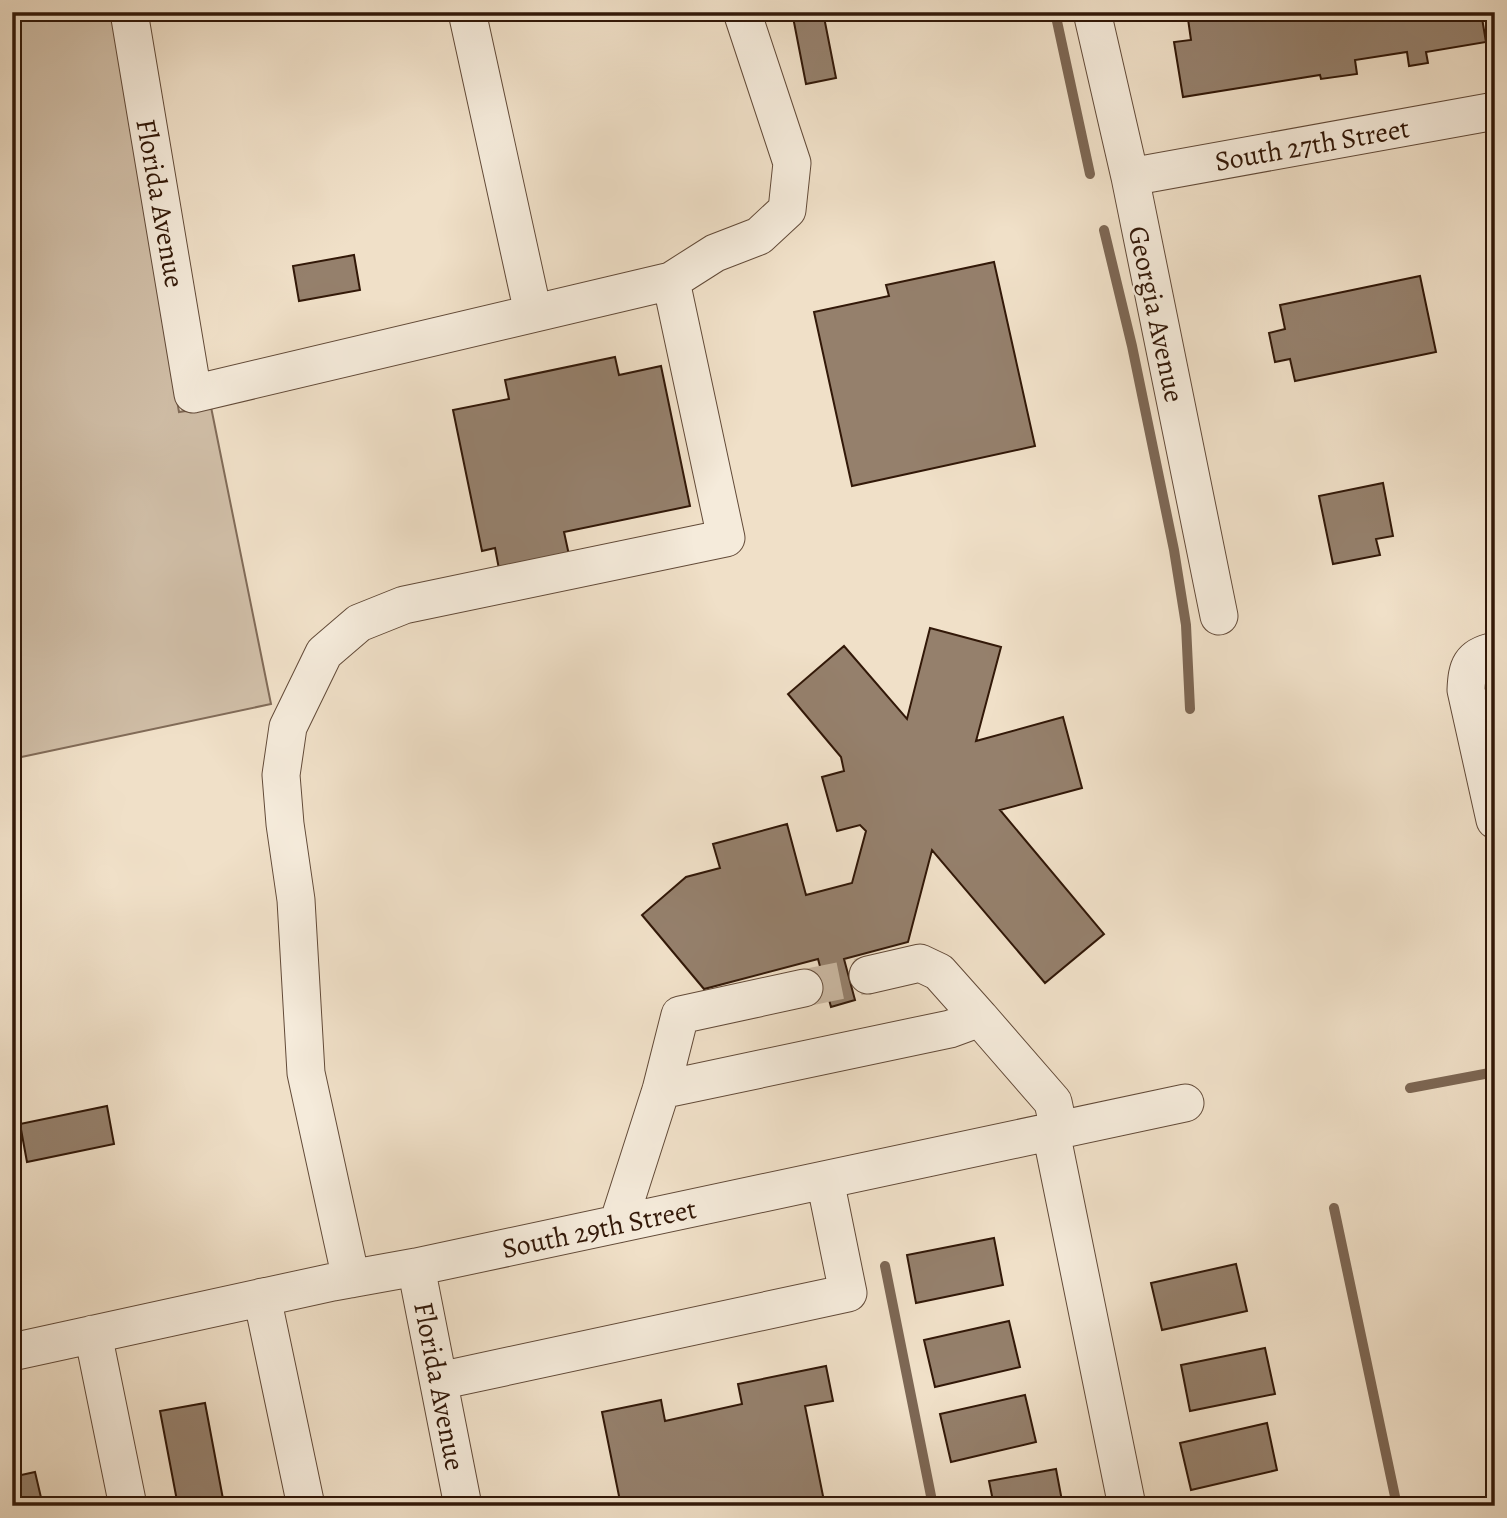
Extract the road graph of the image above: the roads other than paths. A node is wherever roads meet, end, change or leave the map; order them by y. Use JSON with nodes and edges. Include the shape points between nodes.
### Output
{"nodes":[{"id":1,"x":129,"y":12,"type":"edge"},
{"id":2,"x":467,"y":12,"type":"edge"},
{"id":3,"x":742,"y":12,"type":"edge"},
{"id":4,"x":1092,"y":12,"type":"edge"},
{"id":5,"x":1495,"y":111,"type":"edge"},
{"id":6,"x":1130,"y":177,"type":"junction"},
{"id":7,"x":671,"y":281,"type":"junction"},
{"id":8,"x":533,"y":313,"type":"junction"},
{"id":9,"x":1219,"y":616,"type":"dead end"},
{"id":10,"x":1495,"y":651,"type":"edge"},
{"id":11,"x":1495,"y":820,"type":"edge"},
{"id":12,"x":868,"y":975,"type":"tunnel mouth"},
{"id":13,"x":804,"y":988,"type":"tunnel mouth"},
{"id":14,"x":980,"y":1017,"type":"junction"},
{"id":15,"x":661,"y":1090,"type":"junction"},
{"id":16,"x":1185,"y":1103,"type":"dead end"},
{"id":17,"x":1055,"y":1131,"type":"junction"},
{"id":18,"x":825,"y":1180,"type":"junction"},
{"id":19,"x":618,"y":1224,"type":"junction"},
{"id":20,"x":416,"y":1267,"type":"junction"},
{"id":21,"x":351,"y":1279,"type":"junction"},
{"id":22,"x":262,"y":1297,"type":"junction"},
{"id":23,"x":93,"y":1334,"type":"junction"},
{"id":24,"x":12,"y":1352,"type":"edge"},
{"id":25,"x":439,"y":1381,"type":"junction"},
{"id":26,"x":128,"y":1506,"type":"edge"},
{"id":27,"x":306,"y":1506,"type":"edge"},
{"id":28,"x":463,"y":1506,"type":"edge"},
{"id":29,"x":1127,"y":1506,"type":"edge"}],
"edges":[{"from":1,"to":8,"type":"street","name":"Florida Avenue","via":[[193,394]]},
{"from":2,"to":8,"type":"street"},
{"from":3,"to":7,"type":"street","via":[[792,163],[787,210],[759,236],[715,253]]},
{"from":4,"to":6,"type":"street","name":"Georgia Avenue"},
{"from":5,"to":6,"type":"street","name":"South 27th Street"},
{"from":6,"to":9,"type":"street","name":"Georgia Avenue"},
{"from":7,"to":8,"type":"street"},
{"from":7,"to":21,"type":"street","via":[[726,538],[404,605],[359,623],[324,653],[288,727],[281,775],[296,900],[306,1073]]},
{"from":10,"to":11,"type":"street","via":[[1479,654],[1467,670],[1466,690]]},
{"from":12,"to":14,"type":"street","via":[[920,963],[939,972]]},
{"from":13,"to":15,"type":"street","via":[[680,1015]]},
{"from":14,"to":15,"type":"street","via":[[950,1029]]},
{"from":14,"to":17,"type":"street","via":[[1053,1102]]},
{"from":15,"to":19,"type":"street"},
{"from":16,"to":17,"type":"street","name":"South 29th Street"},
{"from":17,"to":18,"type":"street","name":"South 29th Street"},
{"from":17,"to":29,"type":"street"},
{"from":18,"to":19,"type":"street","name":"South 29th Street"},
{"from":18,"to":25,"type":"street","via":[[848,1293]]},
{"from":19,"to":20,"type":"street","name":"South 29th Street"},
{"from":20,"to":21,"type":"street","name":"South 29th Street"},
{"from":20,"to":25,"type":"street","name":"Florida Avenue"},
{"from":21,"to":22,"type":"street","name":"South 29th Street"},
{"from":22,"to":23,"type":"street","name":"South 29th Street"},
{"from":22,"to":27,"type":"street"},
{"from":23,"to":24,"type":"street","name":"South 29th Street"},
{"from":23,"to":26,"type":"street"},
{"from":25,"to":28,"type":"street","name":"Florida Avenue"}]}
